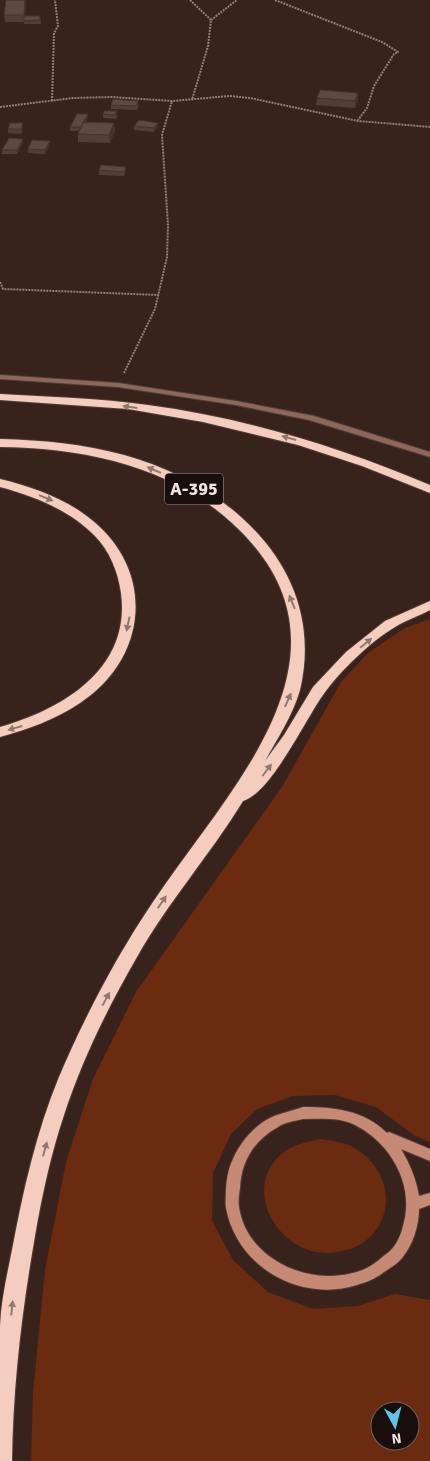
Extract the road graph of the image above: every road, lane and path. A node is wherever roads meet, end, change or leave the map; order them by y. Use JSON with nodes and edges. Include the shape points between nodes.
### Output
{"nodes":[{"id":1,"x":56,"y":0,"type":"edge"},
{"id":2,"x":190,"y":0,"type":"edge"},
{"id":3,"x":237,"y":0,"type":"edge"},
{"id":4,"x":275,"y":0,"type":"edge"},
{"id":5,"x":211,"y":20,"type":"junction"},
{"id":6,"x":192,"y":100,"type":"junction"},
{"id":7,"x":52,"y":101,"type":"junction"},
{"id":8,"x":172,"y":101,"type":"junction"},
{"id":9,"x":0,"y":107,"type":"edge"},
{"id":10,"x":358,"y":121,"type":"junction"},
{"id":11,"x":430,"y":127,"type":"edge"},
{"id":12,"x":0,"y":282,"type":"edge"},
{"id":13,"x":159,"y":295,"type":"junction"},
{"id":14,"x":0,"y":377,"type":"edge"},
{"id":15,"x":118,"y":385,"type":"junction"},
{"id":16,"x":0,"y":397,"type":"edge"},
{"id":17,"x":0,"y":444,"type":"edge"},
{"id":18,"x":430,"y":455,"type":"edge"},
{"id":19,"x":378,"y":466,"type":"junction"},
{"id":20,"x":430,"y":478,"type":"edge"},
{"id":21,"x":0,"y":484,"type":"edge"},
{"id":22,"x":430,"y":489,"type":"edge"},
{"id":23,"x":430,"y":605,"type":"edge"},
{"id":24,"x":0,"y":732,"type":"edge"},
{"id":25,"x":232,"y":804,"type":"junction"},
{"id":26,"x":386,"y":1137,"type":"junction"},
{"id":27,"x":430,"y":1155,"type":"edge"},
{"id":28,"x":430,"y":1199,"type":"edge"},
{"id":29,"x":417,"y":1204,"type":"junction"},
{"id":30,"x":0,"y":1461,"type":"edge"}],
"edges":[{"from":1,"to":7,"type":"path","via":[[58,26],[54,33]]},
{"from":2,"to":5,"type":"path"},
{"from":3,"to":5,"type":"path"},
{"from":4,"to":10,"type":"path","via":[[382,42],[398,52],[374,86],[367,108]]},
{"from":5,"to":6,"type":"path","via":[[208,46]]},
{"from":6,"to":8,"type":"path"},
{"from":6,"to":10,"type":"path","via":[[230,96],[250,98]]},
{"from":7,"to":8,"type":"path","via":[[112,97]]},
{"from":7,"to":9,"type":"path"},
{"from":8,"to":13,"type":"path","via":[[162,135],[168,241]]},
{"from":10,"to":11,"type":"path"},
{"from":12,"to":13,"type":"path","via":[[3,289]]},
{"from":13,"to":15,"type":"path"},
{"from":14,"to":15,"type":"street"},
{"from":15,"to":18,"type":"street","via":[[311,418]]},
{"from":19,"to":16,"type":"highway","one_way":true,"via":[[286,437],[169,412]]},
{"from":25,"to":17,"type":"highway","number":"A-395","one_way":true,"via":[[292,692],[299,650],[296,609],[281,574],[246,526],[225,509],[168,476],[114,456],[56,446]]},
{"from":19,"to":20,"type":"highway"},
{"from":19,"to":22,"type":"highway"},
{"from":21,"to":24,"type":"highway","one_way":true,"via":[[52,500],[98,532],[113,550],[130,594],[125,640],[97,683],[51,716]]},
{"from":25,"to":23,"type":"highway","one_way":true,"via":[[260,779],[318,691],[351,655],[390,624]]},
{"from":30,"to":25,"type":"highway","one_way":true,"via":[[1,1405],[13,1293],[34,1186],[59,1101],[92,1025],[136,943]]},
{"from":26,"to":27,"type":"street"},
{"from":26,"to":29,"type":"street","via":[[403,1156],[413,1179]]},
{"from":26,"to":29,"type":"street","via":[[361,1121],[332,1113],[303,1113],[275,1122],[253,1138],[237,1162],[230,1189],[234,1218],[248,1245],[271,1267],[300,1281],[332,1285],[363,1279],[389,1263],[403,1248]]},
{"from":28,"to":29,"type":"street"}]}
